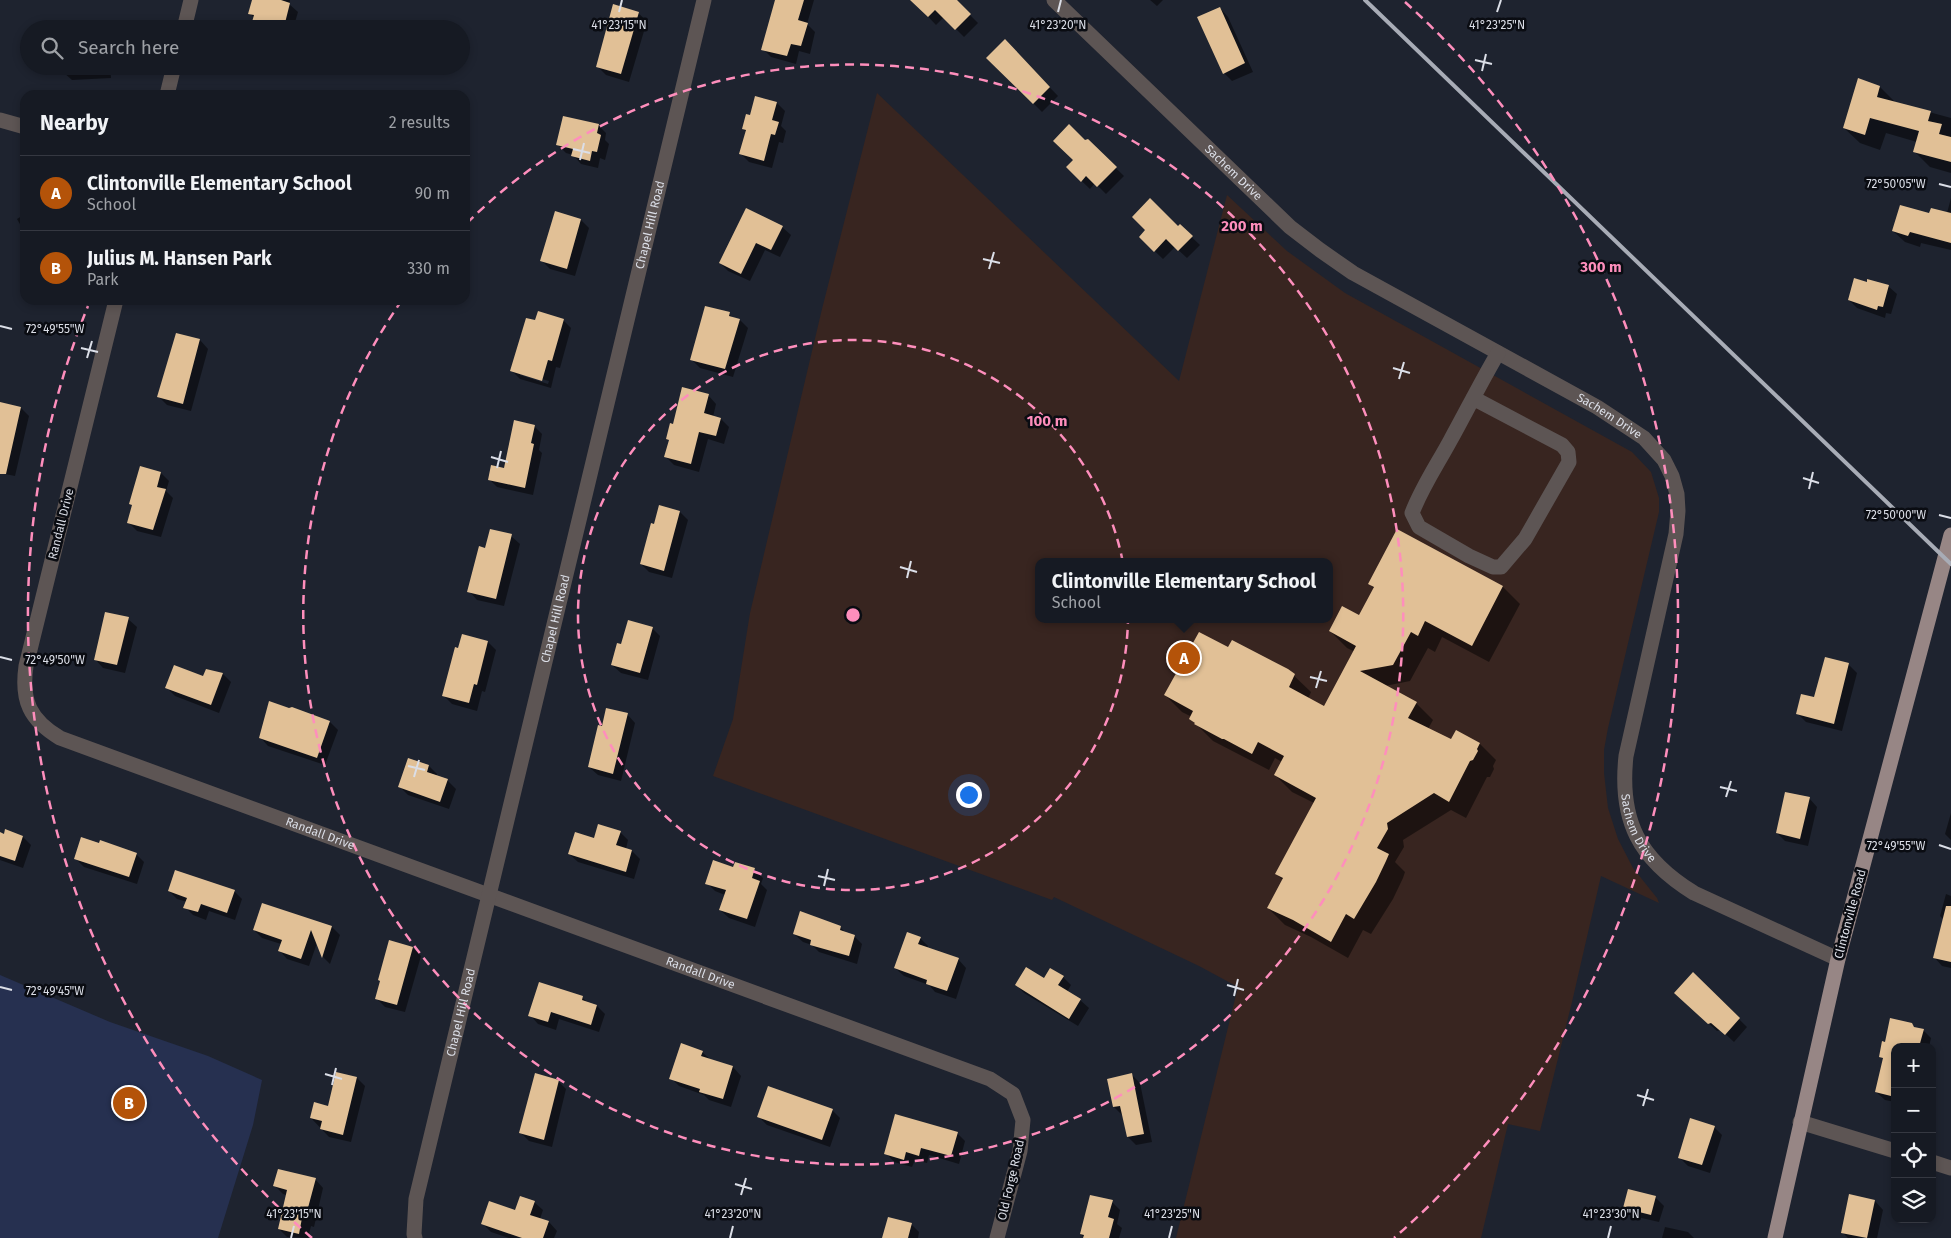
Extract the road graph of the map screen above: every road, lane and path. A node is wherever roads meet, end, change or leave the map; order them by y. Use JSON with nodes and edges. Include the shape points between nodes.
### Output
{"nodes":[{"id":1,"x":191,"y":0,"type":"edge"},
{"id":2,"x":704,"y":0,"type":"edge"},
{"id":3,"x":1054,"y":0,"type":"edge"},
{"id":4,"x":186,"y":20,"type":"edge"},
{"id":5,"x":172,"y":75,"type":"edge"},
{"id":6,"x":168,"y":90,"type":"edge"},
{"id":7,"x":0,"y":120,"type":"edge"},
{"id":8,"x":20,"y":126,"type":"edge"},
{"id":9,"x":115,"y":305,"type":"edge"},
{"id":10,"x":1498,"y":353,"type":"junction"},
{"id":11,"x":1473,"y":398,"type":"junction"},
{"id":12,"x":1951,"y":534,"type":"edge"},
{"id":13,"x":489,"y":894,"type":"junction"},
{"id":14,"x":1838,"y":959,"type":"junction"},
{"id":15,"x":1013,"y":1094,"type":"joint"},
{"id":16,"x":1800,"y":1122,"type":"junction"},
{"id":17,"x":1891,"y":1150,"type":"edge"},
{"id":18,"x":1936,"y":1163,"type":"edge"},
{"id":19,"x":1951,"y":1168,"type":"edge"},
{"id":20,"x":415,"y":1238,"type":"edge"},
{"id":21,"x":997,"y":1238,"type":"edge"},
{"id":22,"x":1775,"y":1238,"type":"edge"}],
"edges":[{"from":1,"to":4,"type":"street"},
{"from":2,"to":13,"type":"street","name":"Chapel Hill Road"},
{"from":3,"to":10,"type":"street","name":"Sachem Drive","via":[[1298,233],[1353,273]]},
{"from":5,"to":6,"type":"street"},
{"from":7,"to":8,"type":"street"},
{"from":9,"to":13,"type":"street","name":"Randall Drive","via":[[26,666],[25,694],[35,718],[44,729],[60,738]]},
{"from":10,"to":11,"type":"street"},
{"from":10,"to":14,"type":"street","name":"Sachem Drive","via":[[1597,407],[1644,438],[1664,460],[1672,476],[1677,494],[1676,534],[1625,770],[1625,800],[1641,844],[1672,880],[1694,893]]},
{"from":11,"to":11,"type":"street","via":[[1562,445],[1568,452],[1569,462],[1525,539],[1501,566],[1493,567],[1469,556],[1418,527],[1412,513]]},
{"from":12,"to":14,"type":"main road","name":"Clintonville Road"},
{"from":13,"to":15,"type":"street","name":"Randall Drive","via":[[990,1079]]},
{"from":13,"to":20,"type":"street","name":"Chapel Hill Road","via":[[416,1199]]},
{"from":14,"to":16,"type":"main road","name":"Clintonville Road"},
{"from":15,"to":21,"type":"street","name":"Old Forge Road","via":[[1023,1120],[1020,1151]]},
{"from":16,"to":17,"type":"street"},
{"from":16,"to":22,"type":"main road","name":"Clintonville Road"},
{"from":18,"to":19,"type":"street"}]}
